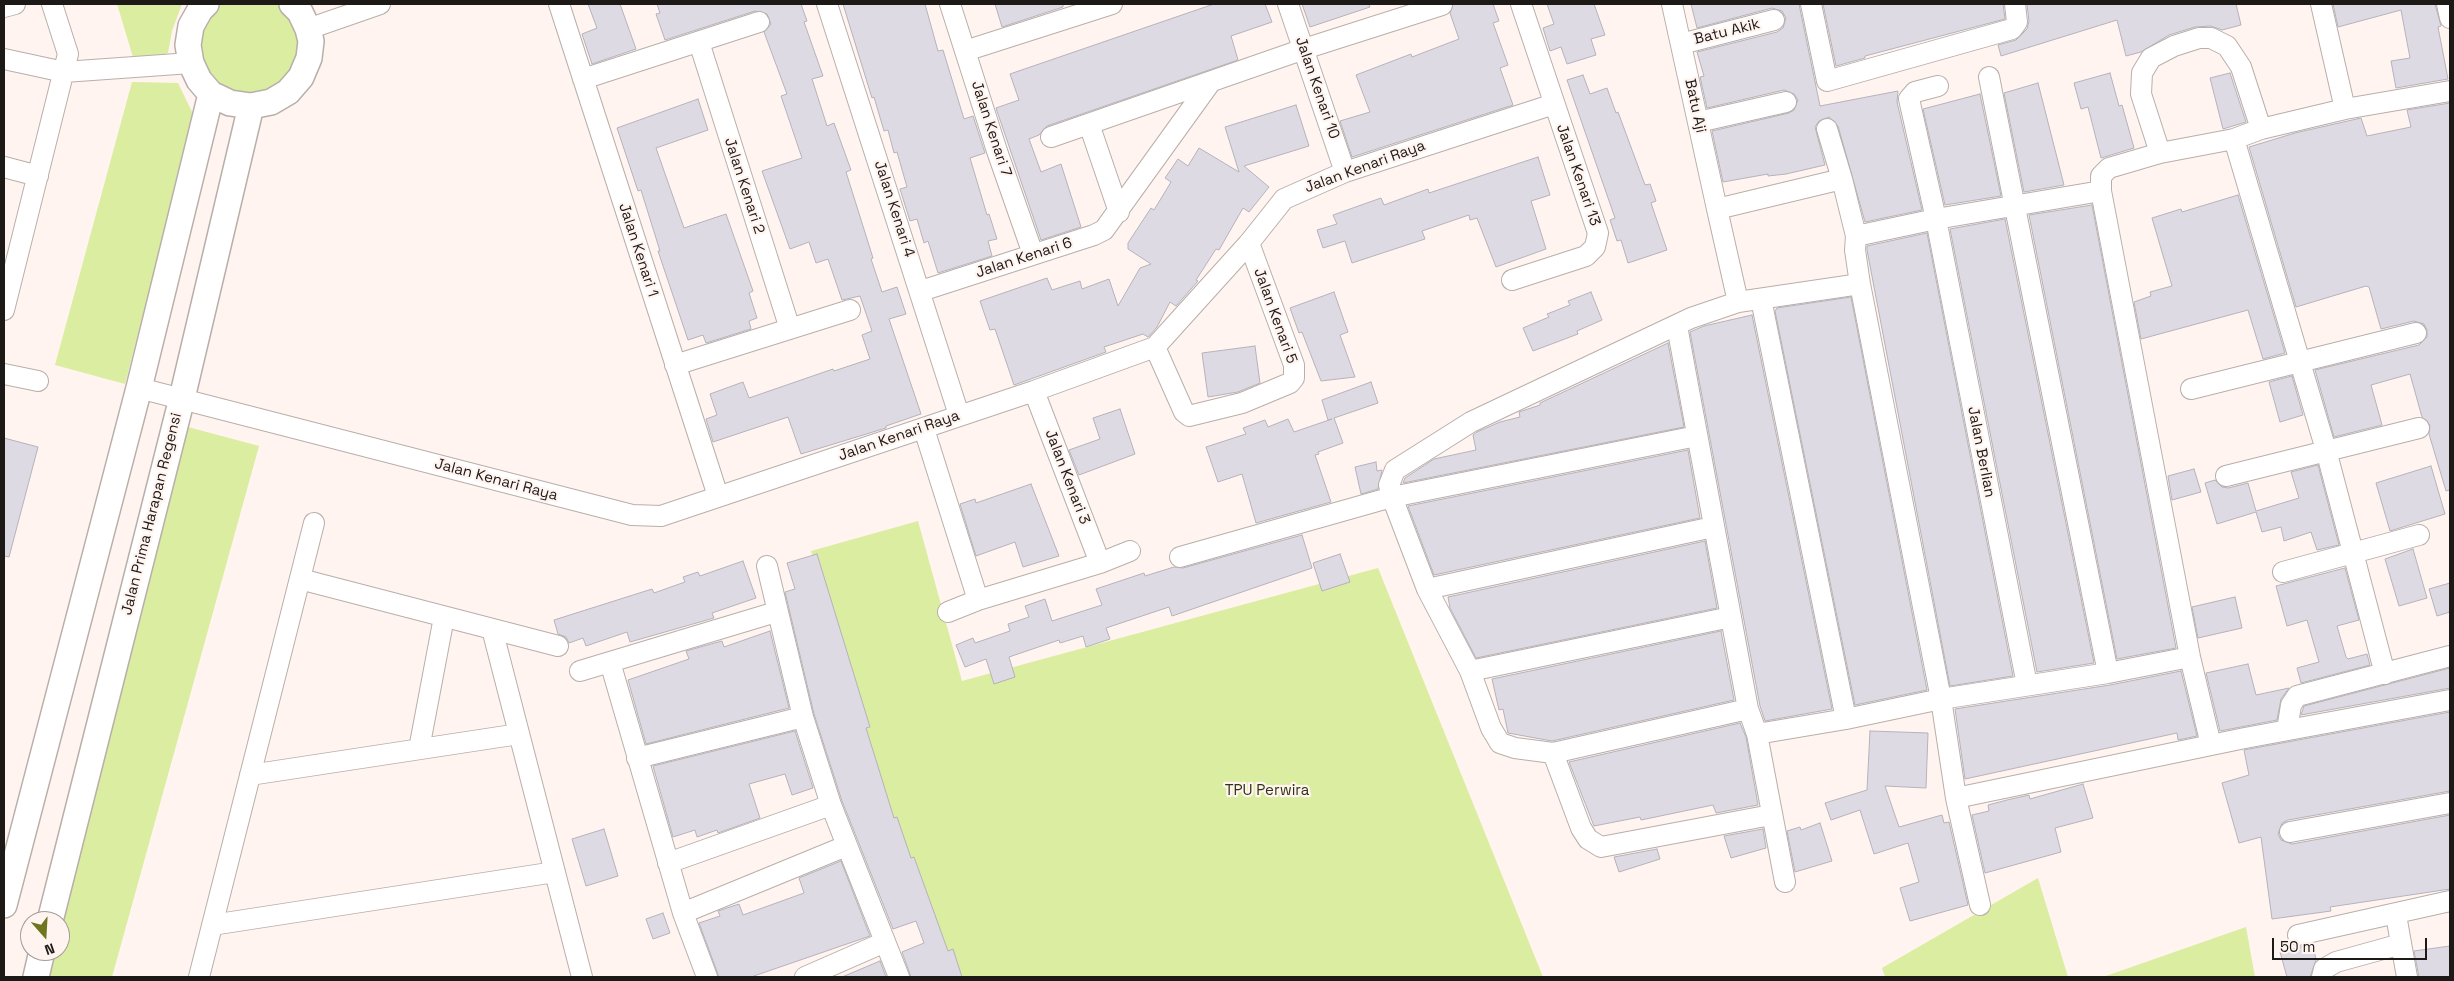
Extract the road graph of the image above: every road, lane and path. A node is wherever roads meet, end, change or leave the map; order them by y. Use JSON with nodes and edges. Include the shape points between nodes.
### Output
{"nodes":[{"id":1,"x":15,"y":4,"type":"edge"},
{"id":2,"x":52,"y":4,"type":"edge"},
{"id":3,"x":206,"y":4,"type":"edge"},
{"id":4,"x":292,"y":4,"type":"edge"},
{"id":5,"x":380,"y":4,"type":"edge"},
{"id":6,"x":559,"y":4,"type":"edge"},
{"id":7,"x":828,"y":4,"type":"edge"},
{"id":8,"x":950,"y":4,"type":"edge"},
{"id":9,"x":1112,"y":4,"type":"edge"},
{"id":10,"x":1288,"y":4,"type":"edge"},
{"id":11,"x":1442,"y":4,"type":"edge"},
{"id":12,"x":1521,"y":4,"type":"edge"},
{"id":13,"x":1672,"y":4,"type":"edge"},
{"id":14,"x":1811,"y":4,"type":"edge"},
{"id":15,"x":2016,"y":4,"type":"edge"},
{"id":16,"x":2321,"y":4,"type":"edge"},
{"id":17,"x":2447,"y":4,"type":"edge"},
{"id":18,"x":4,"y":8,"type":"edge"},
{"id":19,"x":1400,"y":11,"type":"edge"},
{"id":20,"x":2450,"y":18,"type":"edge"},
{"id":21,"x":1774,"y":20,"type":"dead end"},
{"id":22,"x":759,"y":22,"type":"dead end"},
{"id":23,"x":308,"y":29,"type":"junction"},
{"id":24,"x":699,"y":42,"type":"junction"},
{"id":25,"x":1681,"y":44,"type":"junction"},
{"id":26,"x":1304,"y":49,"type":"junction"},
{"id":27,"x":965,"y":50,"type":"junction"},
{"id":28,"x":4,"y":59,"type":"edge"},
{"id":29,"x":191,"y":63,"type":"junction"},
{"id":30,"x":64,"y":72,"type":"junction"},
{"id":31,"x":1989,"y":77,"type":"dead end"},
{"id":32,"x":583,"y":79,"type":"junction"},
{"id":33,"x":1210,"y":83,"type":"junction"},
{"id":34,"x":1938,"y":86,"type":"dead end"},
{"id":35,"x":2450,"y":91,"type":"edge"},
{"id":36,"x":211,"y":94,"type":"junction"},
{"id":37,"x":1786,"y":102,"type":"dead end"},
{"id":38,"x":1554,"y":104,"type":"junction"},
{"id":39,"x":251,"y":106,"type":"junction"},
{"id":40,"x":2345,"y":109,"type":"junction"},
{"id":41,"x":1698,"y":122,"type":"junction"},
{"id":42,"x":1089,"y":124,"type":"junction"},
{"id":43,"x":1827,"y":129,"type":"dead end"},
{"id":44,"x":2261,"y":129,"type":"junction"},
{"id":45,"x":1051,"y":137,"type":"dead end"},
{"id":46,"x":2234,"y":139,"type":"junction"},
{"id":47,"x":2160,"y":153,"type":"junction"},
{"id":48,"x":4,"y":167,"type":"edge"},
{"id":49,"x":1345,"y":172,"type":"junction"},
{"id":50,"x":38,"y":176,"type":"junction"},
{"id":51,"x":1842,"y":178,"type":"junction"},
{"id":52,"x":2102,"y":191,"type":"junction"},
{"id":53,"x":2013,"y":206,"type":"junction"},
{"id":54,"x":1717,"y":209,"type":"junction"},
{"id":55,"x":1118,"y":212,"type":"junction"},
{"id":56,"x":1936,"y":218,"type":"junction"},
{"id":57,"x":1856,"y":236,"type":"junction"},
{"id":58,"x":1249,"y":243,"type":"junction"},
{"id":59,"x":1033,"y":254,"type":"junction"},
{"id":60,"x":9,"y":268,"type":"edge"},
{"id":61,"x":1512,"y":280,"type":"dead end"},
{"id":62,"x":1860,"y":284,"type":"junction"},
{"id":63,"x":921,"y":291,"type":"junction"},
{"id":64,"x":1761,"y":299,"type":"junction"},
{"id":65,"x":1738,"y":302,"type":"junction"},
{"id":66,"x":4,"y":310,"type":"edge"},
{"id":67,"x":850,"y":310,"type":"dead end"},
{"id":68,"x":1677,"y":326,"type":"junction"},
{"id":69,"x":790,"y":330,"type":"junction"},
{"id":70,"x":2416,"y":333,"type":"dead end"},
{"id":71,"x":1155,"y":347,"type":"junction"},
{"id":72,"x":2299,"y":362,"type":"junction"},
{"id":73,"x":675,"y":365,"type":"junction"},
{"id":74,"x":4,"y":374,"type":"edge"},
{"id":75,"x":38,"y":381,"type":"dead end"},
{"id":76,"x":144,"y":389,"type":"junction"},
{"id":77,"x":2191,"y":389,"type":"dead end"},
{"id":78,"x":1034,"y":391,"type":"junction"},
{"id":79,"x":177,"y":397,"type":"junction"},
{"id":80,"x":959,"y":415,"type":"junction"},
{"id":81,"x":2418,"y":428,"type":"dead end"},
{"id":82,"x":924,"y":429,"type":"junction"},
{"id":83,"x":1697,"y":436,"type":"junction"},
{"id":84,"x":2326,"y":450,"type":"junction"},
{"id":85,"x":2226,"y":476,"type":"dead end"},
{"id":86,"x":718,"y":496,"type":"junction"},
{"id":87,"x":1392,"y":497,"type":"junction"},
{"id":88,"x":314,"y":523,"type":"dead end"},
{"id":89,"x":1713,"y":527,"type":"junction"},
{"id":90,"x":2419,"y":535,"type":"dead end"},
{"id":91,"x":1130,"y":550,"type":"dead end"},
{"id":92,"x":2354,"y":552,"type":"junction"},
{"id":93,"x":1180,"y":557,"type":"dead end"},
{"id":94,"x":1100,"y":563,"type":"junction"},
{"id":95,"x":767,"y":566,"type":"dead end"},
{"id":96,"x":2283,"y":572,"type":"dead end"},
{"id":97,"x":300,"y":579,"type":"junction"},
{"id":98,"x":1426,"y":589,"type":"junction"},
{"id":99,"x":978,"y":600,"type":"junction"},
{"id":100,"x":776,"y":612,"type":"junction"},
{"id":101,"x":948,"y":612,"type":"dead end"},
{"id":102,"x":444,"y":617,"type":"junction"},
{"id":103,"x":1731,"y":617,"type":"junction"},
{"id":104,"x":492,"y":629,"type":"junction"},
{"id":105,"x":558,"y":646,"type":"dead end"},
{"id":106,"x":2450,"y":656,"type":"edge"},
{"id":107,"x":2190,"y":657,"type":"junction"},
{"id":108,"x":610,"y":662,"type":"junction"},
{"id":109,"x":580,"y":671,"type":"dead end"},
{"id":110,"x":1470,"y":671,"type":"junction"},
{"id":111,"x":2108,"y":673,"type":"junction"},
{"id":112,"x":2385,"y":674,"type":"junction"},
{"id":113,"x":2026,"y":685,"type":"junction"},
{"id":114,"x":1941,"y":698,"type":"junction"},
{"id":115,"x":2450,"y":700,"type":"edge"},
{"id":116,"x":1748,"y":709,"type":"junction"},
{"id":117,"x":803,"y":717,"type":"junction"},
{"id":118,"x":1846,"y":719,"type":"junction"},
{"id":119,"x":2287,"y":730,"type":"junction"},
{"id":120,"x":519,"y":734,"type":"junction"},
{"id":121,"x":1757,"y":734,"type":"junction"},
{"id":122,"x":2211,"y":745,"type":"junction"},
{"id":123,"x":419,"y":749,"type":"junction"},
{"id":124,"x":1553,"y":753,"type":"junction"},
{"id":125,"x":636,"y":758,"type":"junction"},
{"id":126,"x":250,"y":775,"type":"junction"},
{"id":127,"x":1956,"y":798,"type":"junction"},
{"id":128,"x":2450,"y":803,"type":"edge"},
{"id":129,"x":831,"y":806,"type":"junction"},
{"id":130,"x":1771,"y":815,"type":"junction"},
{"id":131,"x":2290,"y":832,"type":"dead end"},
{"id":132,"x":846,"y":846,"type":"junction"},
{"id":133,"x":668,"y":863,"type":"junction"},
{"id":134,"x":555,"y":872,"type":"junction"},
{"id":135,"x":1785,"y":882,"type":"dead end"},
{"id":136,"x":2450,"y":901,"type":"edge"},
{"id":137,"x":4,"y":905,"type":"edge"},
{"id":138,"x":1980,"y":905,"type":"dead end"},
{"id":139,"x":52,"y":911,"type":"edge"},
{"id":140,"x":683,"y":913,"type":"junction"},
{"id":141,"x":2396,"y":915,"type":"junction"},
{"id":142,"x":212,"y":925,"type":"junction"},
{"id":143,"x":2298,"y":936,"type":"dead end"},
{"id":144,"x":885,"y":942,"type":"junction"},
{"id":145,"x":2401,"y":944,"type":"junction"},
{"id":146,"x":40,"y":961,"type":"edge"},
{"id":147,"x":36,"y":977,"type":"edge"},
{"id":148,"x":199,"y":977,"type":"edge"},
{"id":149,"x":582,"y":977,"type":"edge"},
{"id":150,"x":707,"y":977,"type":"edge"},
{"id":151,"x":805,"y":977,"type":"edge"},
{"id":152,"x":899,"y":977,"type":"edge"},
{"id":153,"x":2322,"y":977,"type":"edge"},
{"id":154,"x":2407,"y":977,"type":"edge"}],
"edges":[{"from":1,"to":18,"type":"street"},
{"from":2,"to":30,"type":"street","via":[[68,54]]},
{"from":3,"to":29,"type":"street","via":[[191,26],[188,45]]},
{"from":4,"to":23,"type":"street"},
{"from":5,"to":23,"type":"street"},
{"from":6,"to":32,"type":"street","name":"Jalan Kenari 1"},
{"from":7,"to":63,"type":"street","name":"Jalan Kenari 4"},
{"from":8,"to":27,"type":"street","name":"Jalan Kenari 7"},
{"from":9,"to":27,"type":"street"},
{"from":10,"to":26,"type":"street","name":"Jalan Kenari 10"},
{"from":11,"to":19,"type":"street"},
{"from":12,"to":38,"type":"street","name":"Jalan Kenari 13"},
{"from":13,"to":25,"type":"street","name":"Batu Aji"},
{"from":14,"to":15,"type":"street","via":[[1827,81],[2012,29],[2017,22]]},
{"from":16,"to":40,"type":"street"},
{"from":17,"to":20,"type":"street"},
{"from":19,"to":26,"type":"street"},
{"from":21,"to":25,"type":"street","name":"Batu Akik"},
{"from":22,"to":24,"type":"street"},
{"from":23,"to":39,"type":"street","via":[[310,50],[301,77],[288,92],[271,102]]},
{"from":24,"to":32,"type":"street"},
{"from":24,"to":69,"type":"street","name":"Jalan Kenari 2"},
{"from":25,"to":41,"type":"street","name":"Batu Aji"},
{"from":26,"to":33,"type":"street"},
{"from":26,"to":49,"type":"street","name":"Jalan Kenari 10"},
{"from":27,"to":59,"type":"street","name":"Jalan Kenari 7"},
{"from":28,"to":30,"type":"street"},
{"from":29,"to":30,"type":"street"},
{"from":29,"to":36,"type":"street"},
{"from":30,"to":50,"type":"street"},
{"from":31,"to":53,"type":"street"},
{"from":32,"to":73,"type":"street","name":"Jalan Kenari 1"},
{"from":33,"to":42,"type":"street"},
{"from":33,"to":55,"type":"street","name":"Jalan Kenari 6"},
{"from":34,"to":56,"type":"street","name":"Jalan Berlian","via":[[1915,92],[1909,99]]},
{"from":35,"to":40,"type":"street"},
{"from":36,"to":39,"type":"street","via":[[230,104]]},
{"from":36,"to":76,"type":"street"},
{"from":37,"to":41,"type":"street"},
{"from":38,"to":49,"type":"street","name":"Jalan Kenari Raya"},
{"from":38,"to":61,"type":"street","name":"Jalan Kenari 13","via":[[1598,233],[1595,247],[1586,256]]},
{"from":39,"to":79,"type":"street","name":"Jalan Prima Harapan Regensi"},
{"from":40,"to":44,"type":"street"},
{"from":41,"to":54,"type":"street","name":"Batu Aji"},
{"from":42,"to":45,"type":"street"},
{"from":42,"to":55,"type":"street"},
{"from":43,"to":51,"type":"street"},
{"from":44,"to":46,"type":"street"},
{"from":44,"to":47,"type":"street","via":[[2241,67],[2227,46],[2211,38],[2199,38],[2151,58],[2142,73],[2140,94]]},
{"from":46,"to":47,"type":"street"},
{"from":46,"to":72,"type":"street"},
{"from":47,"to":52,"type":"street","via":[[2109,168],[2101,176]]},
{"from":48,"to":50,"type":"street"},
{"from":49,"to":58,"type":"street","name":"Jalan Kenari Raya","via":[[1284,199]]},
{"from":50,"to":60,"type":"street"},
{"from":51,"to":54,"type":"street"},
{"from":51,"to":57,"type":"street"},
{"from":52,"to":53,"type":"street"},
{"from":52,"to":107,"type":"street"},
{"from":53,"to":56,"type":"street"},
{"from":53,"to":111,"type":"street"},
{"from":54,"to":65,"type":"street","name":"Batu Aji"},
{"from":55,"to":59,"type":"street","name":"Jalan Kenari 6","via":[[1104,230],[1094,235]]},
{"from":56,"to":57,"type":"street"},
{"from":56,"to":113,"type":"street","name":"Jalan Berlian"},
{"from":57,"to":62,"type":"street"},
{"from":58,"to":71,"type":"street","name":"Jalan Kenari Raya"},
{"from":58,"to":71,"type":"street","name":"Jalan Kenari 5","via":[[1294,365],[1294,378],[1290,383],[1242,403],[1189,416],[1184,412]]},
{"from":59,"to":63,"type":"street","name":"Jalan Kenari 6"},
{"from":60,"to":66,"type":"street"},
{"from":62,"to":64,"type":"street"},
{"from":62,"to":114,"type":"street"},
{"from":63,"to":80,"type":"street","name":"Jalan Kenari 4"},
{"from":64,"to":65,"type":"street"},
{"from":64,"to":118,"type":"street"},
{"from":65,"to":68,"type":"street"},
{"from":67,"to":69,"type":"street"},
{"from":68,"to":83,"type":"street"},
{"from":68,"to":87,"type":"street","via":[[1471,422],[1395,470],[1389,485]]},
{"from":69,"to":73,"type":"street"},
{"from":70,"to":72,"type":"street"},
{"from":71,"to":78,"type":"street","name":"Jalan Kenari Raya"},
{"from":72,"to":77,"type":"street"},
{"from":72,"to":84,"type":"street"},
{"from":73,"to":86,"type":"street","name":"Jalan Kenari 1"},
{"from":74,"to":75,"type":"street"},
{"from":76,"to":79,"type":"street","name":"Jalan Kenari Raya"},
{"from":76,"to":137,"type":"street"},
{"from":78,"to":80,"type":"street","name":"Jalan Kenari Raya"},
{"from":78,"to":94,"type":"street","name":"Jalan Kenari 3"},
{"from":79,"to":86,"type":"street","name":"Jalan Kenari Raya","via":[[632,515],[662,516]]},
{"from":79,"to":139,"type":"street","name":"Jalan Prima Harapan Regensi"},
{"from":80,"to":82,"type":"street","name":"Jalan Kenari Raya"},
{"from":81,"to":84,"type":"street"},
{"from":82,"to":86,"type":"street","name":"Jalan Kenari Raya"},
{"from":82,"to":99,"type":"street"},
{"from":83,"to":87,"type":"street"},
{"from":83,"to":89,"type":"street"},
{"from":84,"to":85,"type":"street"},
{"from":84,"to":92,"type":"street"},
{"from":87,"to":93,"type":"street"},
{"from":87,"to":98,"type":"street"},
{"from":88,"to":97,"type":"street"},
{"from":89,"to":98,"type":"street"},
{"from":89,"to":103,"type":"street"},
{"from":90,"to":92,"type":"street"},
{"from":91,"to":94,"type":"street"},
{"from":92,"to":96,"type":"street"},
{"from":92,"to":112,"type":"street"},
{"from":94,"to":99,"type":"street"},
{"from":95,"to":100,"type":"street"},
{"from":97,"to":102,"type":"street"},
{"from":97,"to":126,"type":"street"},
{"from":98,"to":110,"type":"street"},
{"from":99,"to":101,"type":"street"},
{"from":100,"to":108,"type":"street"},
{"from":100,"to":117,"type":"street"},
{"from":102,"to":104,"type":"street"},
{"from":102,"to":123,"type":"street"},
{"from":103,"to":110,"type":"street"},
{"from":103,"to":116,"type":"street"},
{"from":104,"to":105,"type":"street"},
{"from":104,"to":120,"type":"street"},
{"from":106,"to":112,"type":"street"},
{"from":107,"to":111,"type":"street"},
{"from":107,"to":122,"type":"street"},
{"from":108,"to":109,"type":"street"},
{"from":108,"to":125,"type":"street"},
{"from":110,"to":124,"type":"street","via":[[1491,728],[1500,742],[1515,748]]},
{"from":111,"to":113,"type":"street"},
{"from":112,"to":119,"type":"street","via":[[2297,696],[2291,705]]},
{"from":113,"to":114,"type":"street"},
{"from":114,"to":118,"type":"street"},
{"from":114,"to":127,"type":"street"},
{"from":115,"to":119,"type":"street"},
{"from":116,"to":121,"type":"street"},
{"from":116,"to":124,"type":"street"},
{"from":117,"to":125,"type":"street"},
{"from":117,"to":129,"type":"street"},
{"from":118,"to":121,"type":"street"},
{"from":119,"to":122,"type":"street"},
{"from":120,"to":123,"type":"street"},
{"from":120,"to":134,"type":"street"},
{"from":121,"to":130,"type":"street"},
{"from":122,"to":127,"type":"street"},
{"from":123,"to":126,"type":"street"},
{"from":124,"to":130,"type":"street","via":[[1581,828],[1588,839],[1601,847]]},
{"from":125,"to":133,"type":"street"},
{"from":126,"to":142,"type":"street"},
{"from":127,"to":138,"type":"street"},
{"from":128,"to":131,"type":"street"},
{"from":129,"to":132,"type":"street"},
{"from":129,"to":133,"type":"street"},
{"from":130,"to":135,"type":"street"},
{"from":132,"to":140,"type":"street"},
{"from":132,"to":144,"type":"street"},
{"from":133,"to":140,"type":"street"},
{"from":134,"to":142,"type":"street"},
{"from":134,"to":149,"type":"street"},
{"from":136,"to":141,"type":"street"},
{"from":140,"to":150,"type":"street"},
{"from":141,"to":143,"type":"street"},
{"from":141,"to":145,"type":"street"},
{"from":142,"to":148,"type":"street"},
{"from":144,"to":151,"type":"street"},
{"from":144,"to":152,"type":"street"},
{"from":145,"to":153,"type":"street","via":[[2336,962],[2324,968]]},
{"from":145,"to":154,"type":"street"},
{"from":146,"to":147,"type":"street"}]}
